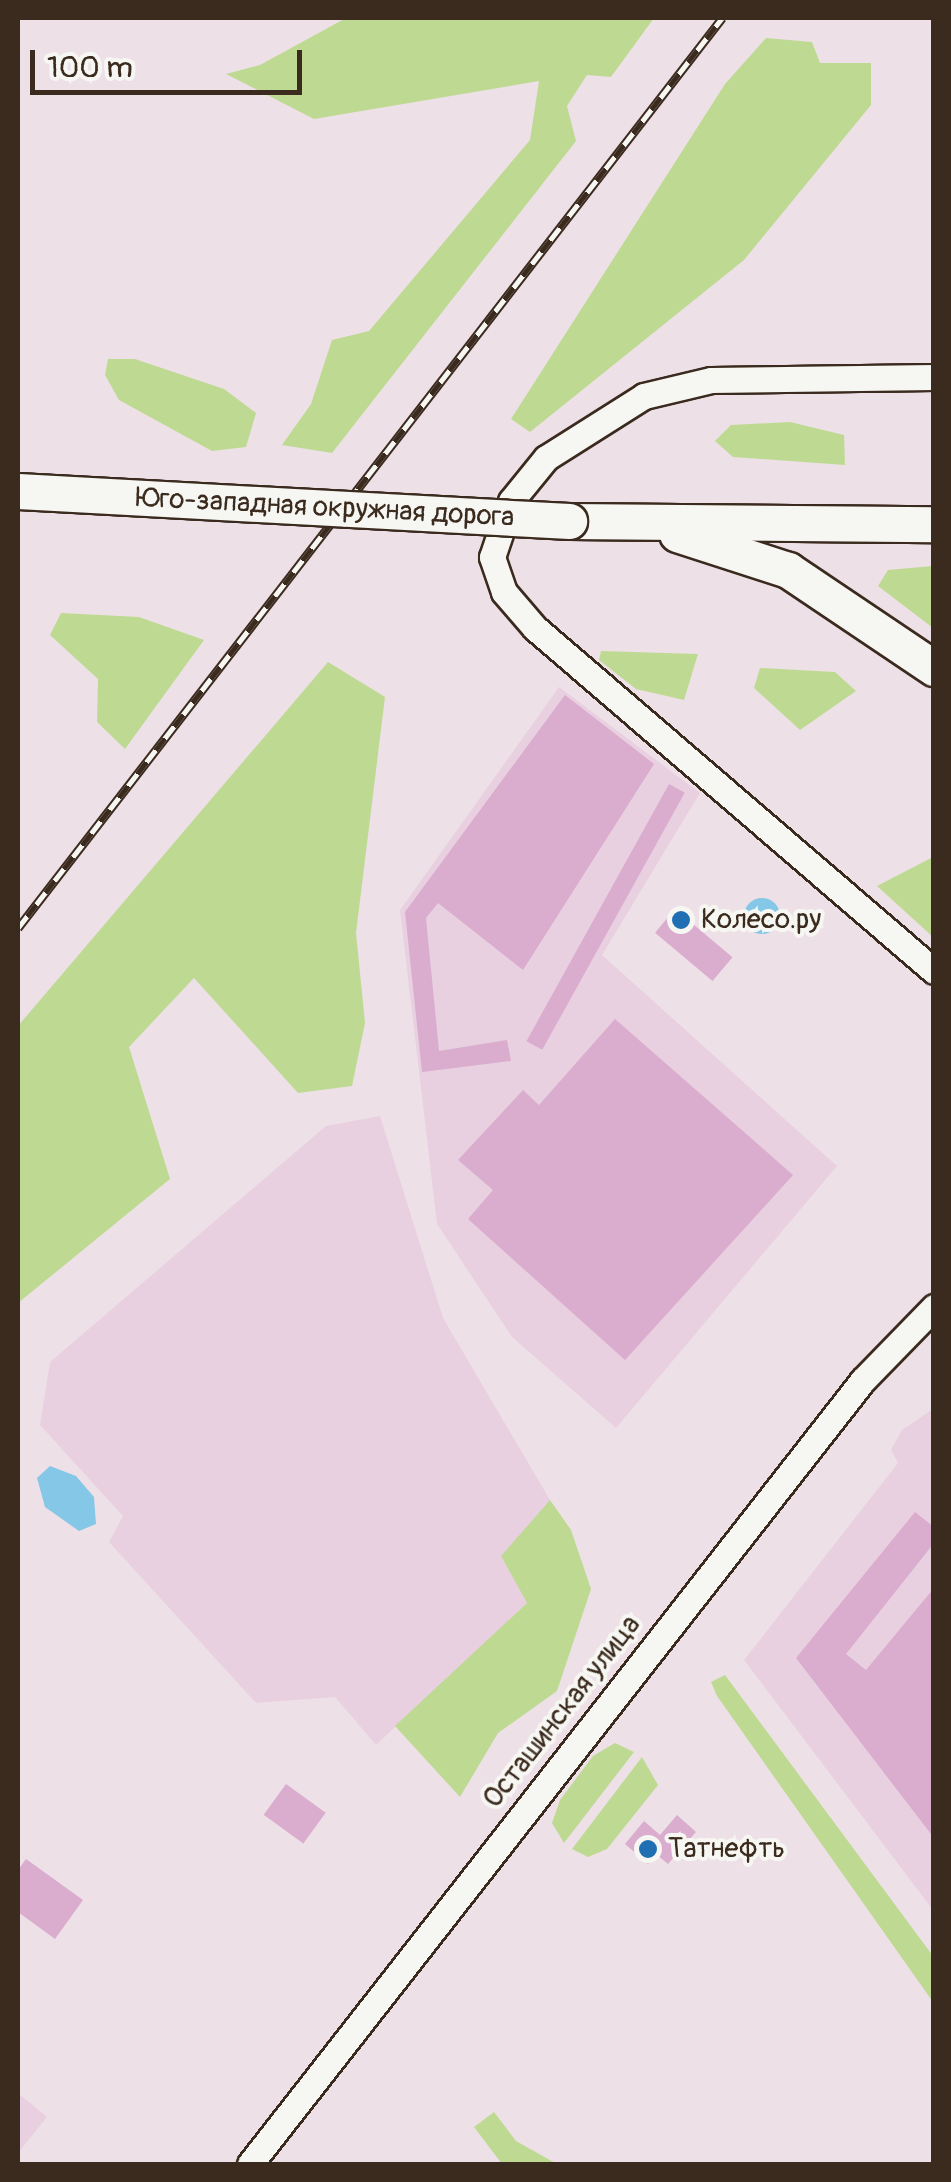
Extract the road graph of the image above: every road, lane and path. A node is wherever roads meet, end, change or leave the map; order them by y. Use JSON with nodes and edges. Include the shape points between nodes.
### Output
{"nodes":[{"id":1,"x":934,"y":377,"type":"edge"},
{"id":2,"x":18,"y":491,"type":"edge"},
{"id":3,"x":632,"y":524,"type":"junction"},
{"id":4,"x":934,"y":524,"type":"edge"},
{"id":5,"x":934,"y":668,"type":"edge"},
{"id":6,"x":934,"y":972,"type":"edge"},
{"id":7,"x":934,"y":1307,"type":"edge"},
{"id":8,"x":250,"y":2164,"type":"edge"}],
"edges":[{"from":1,"to":6,"type":"street","via":[[694,383],[618,407],[570,438],[511,501],[492,557],[516,608],[569,659]]},
{"from":2,"to":3,"type":"highway","name":"Юго-западная окружная дорога","bridge":true},
{"from":3,"to":4,"type":"highway"},
{"from":3,"to":5,"type":"highway","via":[[765,559]]},
{"from":7,"to":8,"type":"street","name":"Осташинская улица","via":[[840,1410]]}]}
